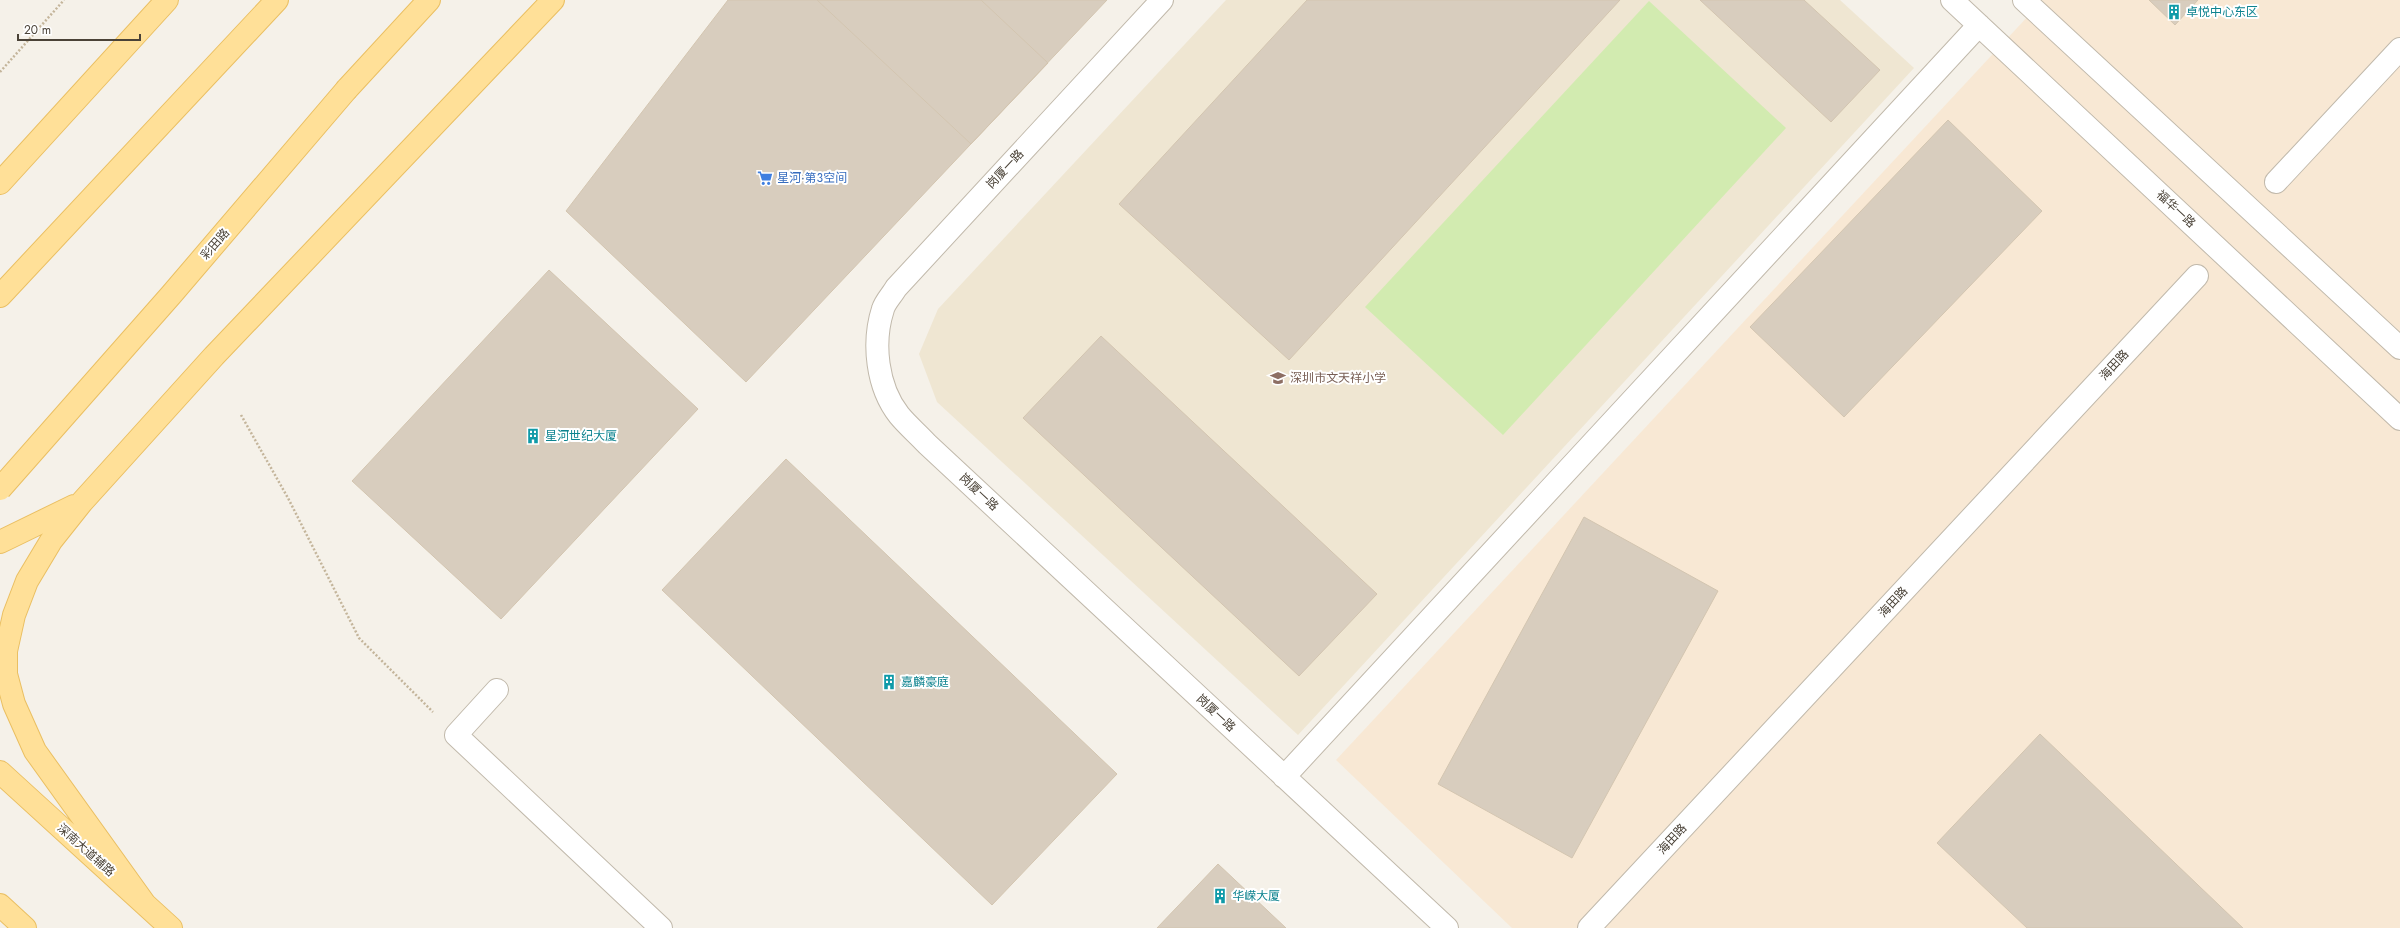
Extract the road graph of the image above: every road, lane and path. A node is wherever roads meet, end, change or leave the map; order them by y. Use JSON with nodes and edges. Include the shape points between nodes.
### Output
{"nodes":[{"id":1,"x":64,"y":0,"type":"edge"},
{"id":2,"x":167,"y":0,"type":"edge"},
{"id":3,"x":429,"y":0,"type":"edge"},
{"id":4,"x":553,"y":0,"type":"edge"},
{"id":5,"x":1162,"y":0,"type":"edge"},
{"id":6,"x":1952,"y":0,"type":"edge"},
{"id":7,"x":2024,"y":0,"type":"edge"},
{"id":8,"x":272,"y":6,"type":"edge"},
{"id":9,"x":1979,"y":25,"type":"junction"},
{"id":10,"x":2400,"y":49,"type":"edge"},
{"id":11,"x":0,"y":72,"type":"edge"},
{"id":12,"x":2276,"y":182,"type":"dead end"},
{"id":13,"x":0,"y":183,"type":"edge"},
{"id":14,"x":2197,"y":276,"type":"dead end"},
{"id":15,"x":0,"y":296,"type":"edge"},
{"id":16,"x":2400,"y":348,"type":"edge"},
{"id":17,"x":240,"y":415,"type":"dead end"},
{"id":18,"x":2400,"y":419,"type":"edge"},
{"id":19,"x":0,"y":489,"type":"edge"},
{"id":20,"x":82,"y":502,"type":"junction"},
{"id":21,"x":0,"y":542,"type":"edge"},
{"id":22,"x":497,"y":690,"type":"dead end"},
{"id":23,"x":456,"y":735,"type":"junction"},
{"id":24,"x":0,"y":772,"type":"edge"},
{"id":25,"x":1284,"y":777,"type":"junction"},
{"id":26,"x":144,"y":903,"type":"junction"},
{"id":27,"x":0,"y":905,"type":"edge"},
{"id":28,"x":24,"y":928,"type":"edge"},
{"id":29,"x":171,"y":928,"type":"edge"},
{"id":30,"x":661,"y":928,"type":"edge"},
{"id":31,"x":1447,"y":928,"type":"edge"},
{"id":32,"x":1589,"y":928,"type":"edge"}],
"edges":[{"from":1,"to":11,"type":"path"},
{"from":2,"to":13,"type":"main road"},
{"from":3,"to":19,"type":"main road","name":"彩田路","bridge":true,"via":[[347,89],[171,295]]},
{"from":4,"to":20,"type":"main road","via":[[214,356]]},
{"from":5,"to":25,"type":"street","name":"岗厦一路","via":[[896,288],[883,308],[878,330],[882,385],[898,415],[927,444]]},
{"from":6,"to":9,"type":"street","name":"福华一路"},
{"from":7,"to":16,"type":"street"},
{"from":8,"to":15,"type":"main road"},
{"from":9,"to":18,"type":"street","name":"福华一路"},
{"from":9,"to":25,"type":"street"},
{"from":10,"to":12,"type":"street"},
{"from":14,"to":32,"type":"street","name":"海田路"},
{"from":17,"to":23,"type":"path","via":[[288,498],[359,638]]},
{"from":20,"to":21,"type":"main road"},
{"from":20,"to":26,"type":"main road","via":[[51,541],[27,581],[14,615],[6,651],[6,674],[14,704],[35,751]]},
{"from":22,"to":23,"type":"street"},
{"from":23,"to":30,"type":"street"},
{"from":24,"to":26,"type":"main road","name":"深南大道辅路"},
{"from":25,"to":31,"type":"street","name":"岗厦一路"},
{"from":26,"to":29,"type":"main road","name":"深南大道辅路"},
{"from":27,"to":28,"type":"main road"}]}
